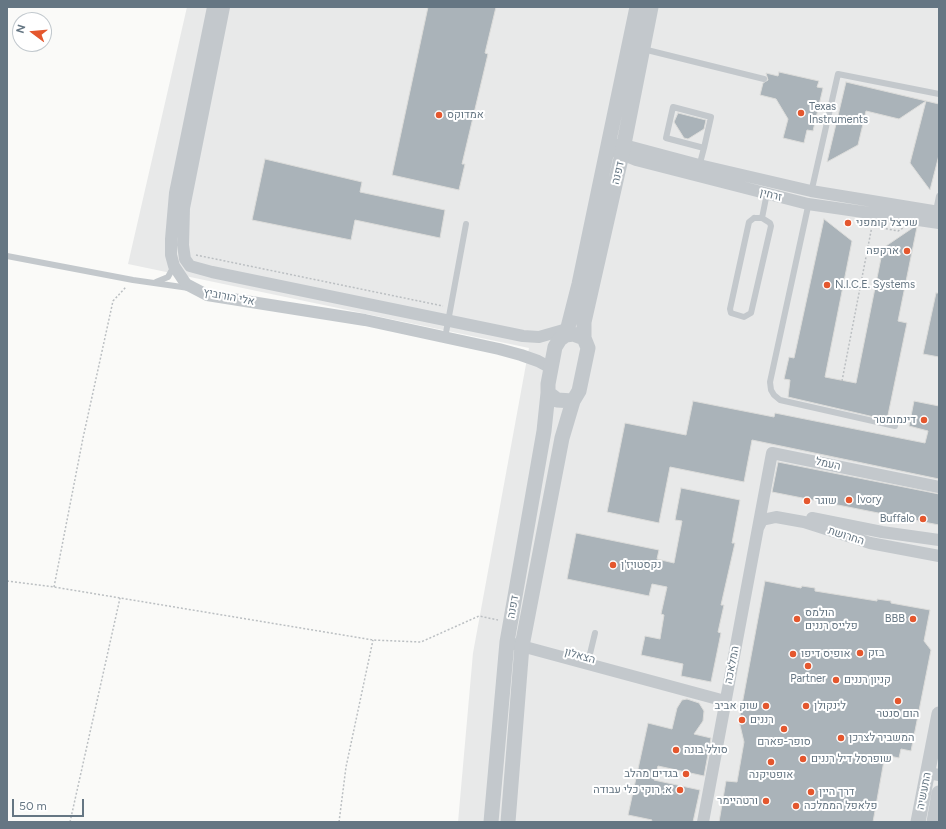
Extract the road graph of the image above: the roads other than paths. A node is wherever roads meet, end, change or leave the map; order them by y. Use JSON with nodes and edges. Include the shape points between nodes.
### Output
{"nodes":[{"id":1,"x":213,"y":7,"type":"edge"},
{"id":2,"x":224,"y":7,"type":"edge"},
{"id":3,"x":637,"y":7,"type":"edge"},
{"id":4,"x":651,"y":7,"type":"edge"},
{"id":5,"x":643,"y":48,"type":"junction"},
{"id":6,"x":764,"y":79,"type":"dead end"},
{"id":7,"x":939,"y":94,"type":"edge"},
{"id":8,"x":607,"y":146,"type":"junction"},
{"id":9,"x":704,"y":148,"type":"junction"},
{"id":10,"x":623,"y":150,"type":"junction"},
{"id":11,"x":698,"y":170,"type":"junction"},
{"id":12,"x":811,"y":191,"type":"junction"},
{"id":13,"x":767,"y":194,"type":"junction"},
{"id":14,"x":939,"y":196,"type":"edge"},
{"id":15,"x":808,"y":204,"type":"junction"},
{"id":16,"x":937,"y":211,"type":"edge"},
{"id":17,"x":762,"y":218,"type":"junction"},
{"id":18,"x":939,"y":223,"type":"edge"},
{"id":19,"x":466,"y":224,"type":"dead end"},
{"id":20,"x":7,"y":256,"type":"edge"},
{"id":21,"x":174,"y":266,"type":"junction"},
{"id":22,"x":154,"y":283,"type":"junction"},
{"id":23,"x":194,"y":289,"type":"junction"},
{"id":24,"x":448,"y":320,"type":"junction"},
{"id":25,"x":567,"y":332,"type":"junction"},
{"id":26,"x":445,"y":338,"type":"junction"},
{"id":27,"x":584,"y":338,"type":"junction"},
{"id":28,"x":551,"y":368,"type":"junction"},
{"id":29,"x":548,"y":393,"type":"junction"},
{"id":30,"x":572,"y":401,"type":"junction"},
{"id":31,"x":895,"y":426,"type":"dead end"},
{"id":32,"x":939,"y":487,"type":"edge"},
{"id":33,"x":761,"y":508,"type":"junction"},
{"id":34,"x":758,"y":528,"type":"junction"},
{"id":35,"x":939,"y":540,"type":"edge"},
{"id":36,"x":939,"y":556,"type":"edge"},
{"id":37,"x":595,"y":633,"type":"dead end"},
{"id":38,"x":507,"y":639,"type":"junction"},
{"id":39,"x":523,"y":643,"type":"junction"},
{"id":40,"x":589,"y":658,"type":"junction"},
{"id":41,"x":647,"y":681,"type":"junction"},
{"id":42,"x":725,"y":701,"type":"junction"},
{"id":43,"x":939,"y":714,"type":"edge"},
{"id":44,"x":933,"y":774,"type":"edge"},
{"id":45,"x":939,"y":793,"type":"edge"},
{"id":46,"x":491,"y":822,"type":"edge"},
{"id":47,"x":508,"y":822,"type":"edge"},
{"id":48,"x":703,"y":822,"type":"edge"},
{"id":49,"x":918,"y":822,"type":"edge"},
{"id":50,"x":934,"y":822,"type":"edge"}],
"edges":[{"from":1,"to":21,"type":"street","name":"אלי הורוביץ","via":[[175,193],[171,239]]},
{"from":2,"to":24,"type":"street","name":"אלי הורוביץ","via":[[184,208],[184,253],[190,266]]},
{"from":3,"to":8,"type":"street","name":"דפנה"},
{"from":4,"to":5,"type":"street","name":"דפנה"},
{"from":5,"to":6,"type":"lane"},
{"from":5,"to":10,"type":"street","name":"דפנה"},
{"from":7,"to":12,"type":"lane","via":[[838,74]]},
{"from":8,"to":10,"type":"street","name":"זרחין"},
{"from":8,"to":25,"type":"street","name":"דפנה"},
{"from":9,"to":9,"type":"lane","via":[[711,116],[673,107],[666,138]]},
{"from":9,"to":11,"type":"lane"},
{"from":10,"to":11,"type":"street","name":"זרחין","via":[[636,160]]},
{"from":10,"to":27,"type":"street","name":"דפנה","via":[[584,322]]},
{"from":11,"to":12,"type":"street","name":"זרחין"},
{"from":11,"to":13,"type":"street","name":"זרחין"},
{"from":12,"to":15,"type":"lane"},
{"from":12,"to":16,"type":"street","name":"זרחין"},
{"from":13,"to":15,"type":"street","name":"זרחין"},
{"from":13,"to":17,"type":"lane"},
{"from":14,"to":16,"type":"lane"},
{"from":15,"to":18,"type":"street","name":"זרחין"},
{"from":15,"to":31,"type":"lane","via":[[770,382],[771,390],[780,400]]},
{"from":17,"to":17,"type":"lane","via":[[754,218],[749,222],[730,309],[731,313],[744,317],[751,313],[771,226]]},
{"from":19,"to":24,"type":"lane"},
{"from":20,"to":22,"type":"lane"},
{"from":21,"to":22,"type":"lane","via":[[168,277]]},
{"from":21,"to":23,"type":"street","name":"אלי הורוביץ","via":[[181,278]]},
{"from":22,"to":23,"type":"lane"},
{"from":23,"to":26,"type":"street","name":"אלי הורוביץ","via":[[207,295],[357,319]]},
{"from":24,"to":25,"type":"street","name":"אלי הורוביץ","via":[[523,336],[540,337]]},
{"from":24,"to":26,"type":"lane"},
{"from":25,"to":27,"type":"street"},
{"from":25,"to":28,"type":"street","name":"דפנה","via":[[555,347]]},
{"from":26,"to":28,"type":"street","name":"אלי הורוביץ","via":[[521,355]]},
{"from":27,"to":30,"type":"street","name":"דפנה","via":[[588,348],[579,391]]},
{"from":28,"to":29,"type":"street","name":"דפנה"},
{"from":29,"to":30,"type":"street","via":[[557,400]]},
{"from":29,"to":38,"type":"street","name":"דפנה","via":[[544,431]]},
{"from":30,"to":39,"type":"street","name":"דפנה","via":[[562,438]]},
{"from":32,"to":33,"type":"street","name":"העמל","via":[[772,453]]},
{"from":33,"to":34,"type":"street","name":"המלאכה"},
{"from":33,"to":35,"type":"street","name":"החרושת","via":[[882,532]]},
{"from":34,"to":36,"type":"street","name":"החרושת","via":[[762,520],[776,517],[804,522],[870,544]]},
{"from":34,"to":42,"type":"street","name":"המלאכה"},
{"from":37,"to":40,"type":"lane"},
{"from":38,"to":39,"type":"street","name":"הצאלון"},
{"from":38,"to":46,"type":"street","name":"דפנה"},
{"from":39,"to":40,"type":"street","name":"הצאלון"},
{"from":39,"to":41,"type":"street","name":"הצאלון"},
{"from":39,"to":47,"type":"street","name":"דפנה"},
{"from":40,"to":41,"type":"street","name":"הצאלון","via":[[643,673]]},
{"from":41,"to":42,"type":"street","name":"הצאלון"},
{"from":42,"to":48,"type":"street","name":"המלאכה"},
{"from":43,"to":44,"type":"street","name":"התעשיה"},
{"from":44,"to":49,"type":"street","name":"התעשיה"},
{"from":45,"to":50,"type":"street","name":"התעשיה"}]}
